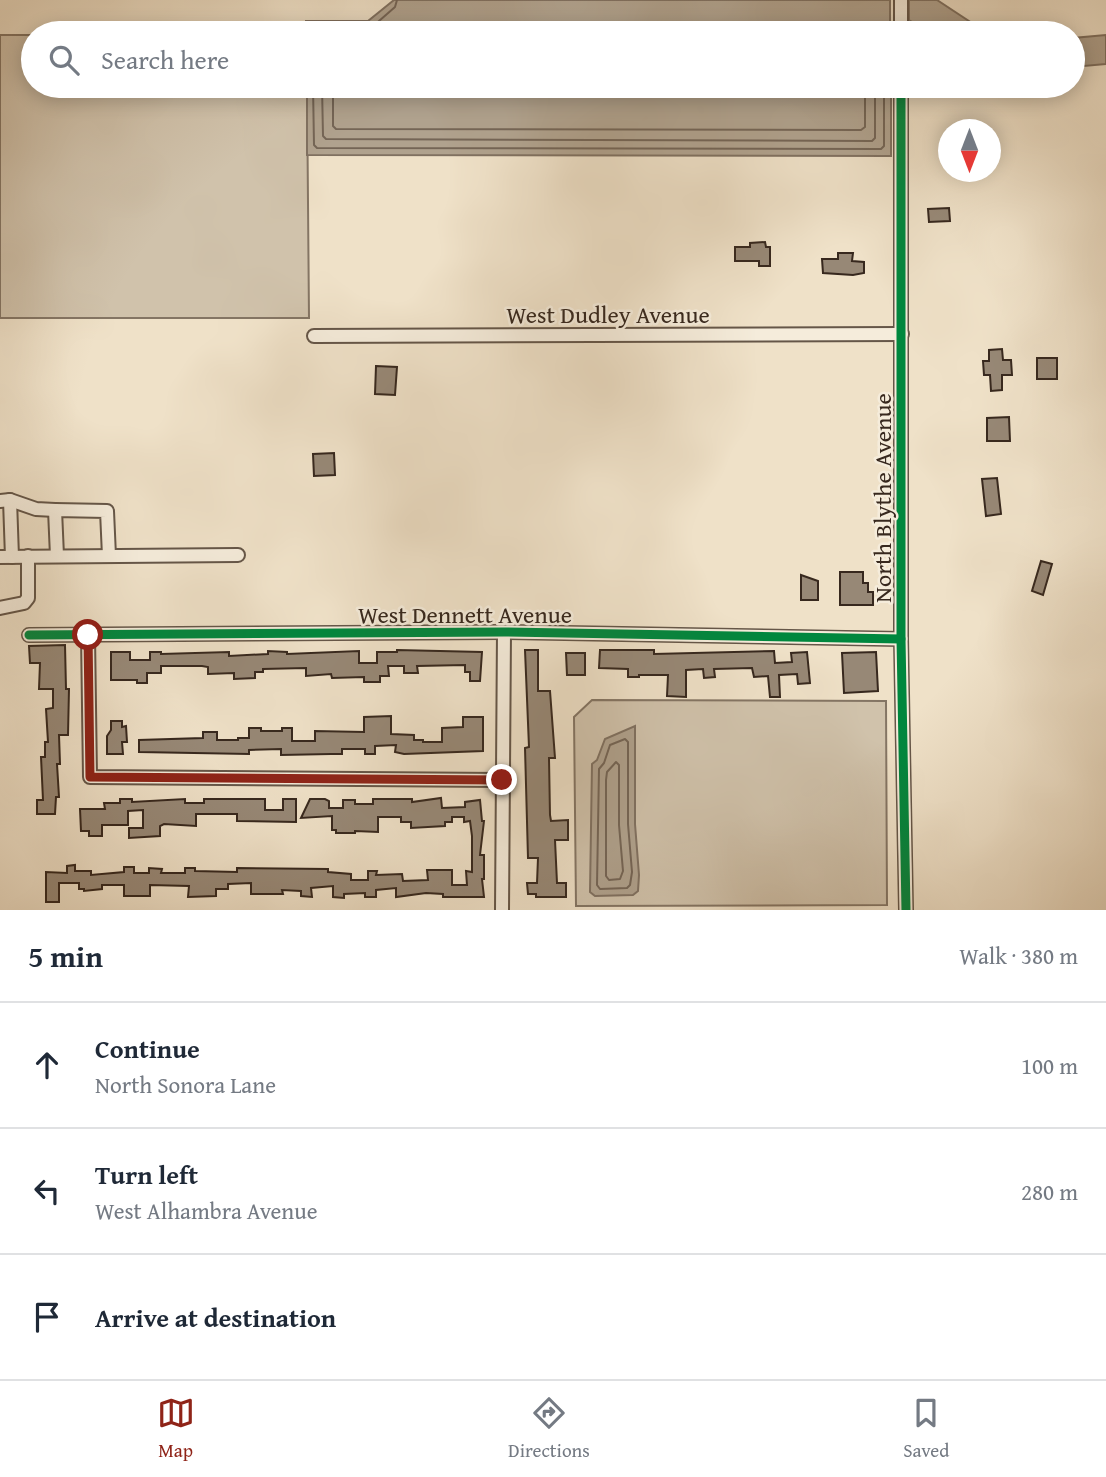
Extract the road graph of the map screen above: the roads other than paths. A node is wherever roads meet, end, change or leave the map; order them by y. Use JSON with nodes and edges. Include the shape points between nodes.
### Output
{"nodes":[{"id":1,"x":901,"y":2,"type":"edge"},
{"id":2,"x":901,"y":21,"type":"edge"},
{"id":3,"x":901,"y":98,"type":"edge"},
{"id":4,"x":902,"y":334,"type":"junction"},
{"id":5,"x":314,"y":336,"type":"dead end"},
{"id":6,"x":5,"y":500,"type":"edge"},
{"id":7,"x":55,"y":510,"type":"junction"},
{"id":8,"x":238,"y":555,"type":"dead end"},
{"id":9,"x":6,"y":556,"type":"edge"},
{"id":10,"x":29,"y":556,"type":"junction"},
{"id":11,"x":57,"y":556,"type":"junction"},
{"id":12,"x":109,"y":556,"type":"junction"},
{"id":13,"x":0,"y":608,"type":"edge"},
{"id":14,"x":504,"y":632,"type":"junction"},
{"id":15,"x":29,"y":635,"type":"dead end"},
{"id":16,"x":88,"y":635,"type":"junction"},
{"id":17,"x":901,"y":639,"type":"junction"},
{"id":18,"x":502,"y":780,"type":"junction"},
{"id":19,"x":502,"y":910,"type":"edge"},
{"id":20,"x":906,"y":910,"type":"edge"}],
"edges":[{"from":1,"to":2,"type":"street"},
{"from":3,"to":4,"type":"street","name":"North Blythe Avenue"},
{"from":4,"to":5,"type":"street","name":"West Dudley Avenue"},
{"from":4,"to":17,"type":"street","name":"North Blythe Avenue"},
{"from":6,"to":7,"type":"street"},
{"from":6,"to":9,"type":"street"},
{"from":7,"to":11,"type":"street"},
{"from":7,"to":12,"type":"street","via":[[107,511]]},
{"from":8,"to":12,"type":"street"},
{"from":9,"to":10,"type":"street"},
{"from":10,"to":11,"type":"street"},
{"from":10,"to":13,"type":"street","via":[[28,598]]},
{"from":11,"to":12,"type":"street"},
{"from":14,"to":16,"type":"street","name":"West Dennett Avenue"},
{"from":14,"to":17,"type":"street","name":"West Dennett Avenue"},
{"from":14,"to":18,"type":"street"},
{"from":15,"to":16,"type":"street","name":"West Dennett Avenue"},
{"from":16,"to":18,"type":"street","via":[[90,777]]},
{"from":17,"to":20,"type":"street","name":"North Blythe Avenue"},
{"from":18,"to":19,"type":"street"}]}
